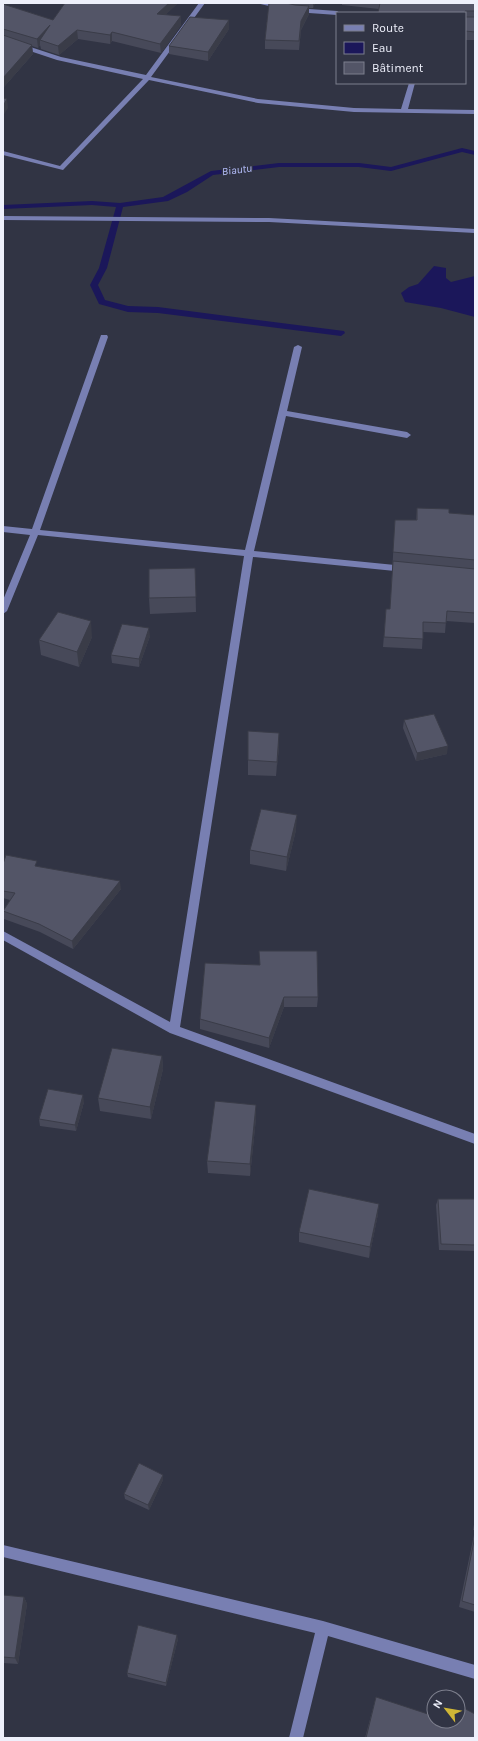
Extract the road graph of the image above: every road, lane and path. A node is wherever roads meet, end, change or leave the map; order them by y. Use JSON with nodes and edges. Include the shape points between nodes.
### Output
{"nodes":[{"id":1,"x":202,"y":3,"type":"edge"},
{"id":2,"x":259,"y":3,"type":"edge"},
{"id":3,"x":336,"y":13,"type":"edge"},
{"id":4,"x":3,"y":40,"type":"edge"},
{"id":5,"x":147,"y":78,"type":"junction"},
{"id":6,"x":412,"y":84,"type":"edge"},
{"id":7,"x":404,"y":110,"type":"junction"},
{"id":8,"x":475,"y":112,"type":"edge"},
{"id":9,"x":3,"y":153,"type":"edge"},
{"id":10,"x":3,"y":218,"type":"edge"},
{"id":11,"x":475,"y":231,"type":"edge"},
{"id":12,"x":104,"y":337,"type":"dead end"},
{"id":13,"x":298,"y":347,"type":"dead end"},
{"id":14,"x":282,"y":413,"type":"junction"},
{"id":15,"x":407,"y":435,"type":"dead end"},
{"id":16,"x":3,"y":529,"type":"edge"},
{"id":17,"x":35,"y":532,"type":"junction"},
{"id":18,"x":249,"y":553,"type":"junction"},
{"id":19,"x":413,"y":569,"type":"edge"},
{"id":20,"x":3,"y":611,"type":"edge"},
{"id":21,"x":3,"y":935,"type":"edge"},
{"id":22,"x":174,"y":1030,"type":"junction"},
{"id":23,"x":475,"y":1139,"type":"edge"},
{"id":24,"x":3,"y":1551,"type":"edge"},
{"id":25,"x":323,"y":1628,"type":"junction"},
{"id":26,"x":475,"y":1672,"type":"edge"},
{"id":27,"x":296,"y":1738,"type":"edge"}],
"edges":[{"from":1,"to":5,"type":"street"},
{"from":2,"to":3,"type":"street","via":[[295,10]]},
{"from":4,"to":5,"type":"street","via":[[59,59]]},
{"from":5,"to":7,"type":"street","via":[[258,101],[354,110]]},
{"from":5,"to":9,"type":"street","via":[[61,169]]},
{"from":6,"to":7,"type":"street"},
{"from":7,"to":8,"type":"street"},
{"from":10,"to":11,"type":"street","via":[[269,220]]},
{"from":12,"to":17,"type":"street"},
{"from":13,"to":14,"type":"street"},
{"from":14,"to":15,"type":"street"},
{"from":14,"to":18,"type":"street"},
{"from":16,"to":17,"type":"street"},
{"from":17,"to":18,"type":"street"},
{"from":17,"to":20,"type":"street"},
{"from":18,"to":19,"type":"street"},
{"from":18,"to":22,"type":"street"},
{"from":21,"to":22,"type":"street"},
{"from":22,"to":23,"type":"street"},
{"from":24,"to":25,"type":"street"},
{"from":25,"to":26,"type":"street"},
{"from":25,"to":27,"type":"street"}]}
